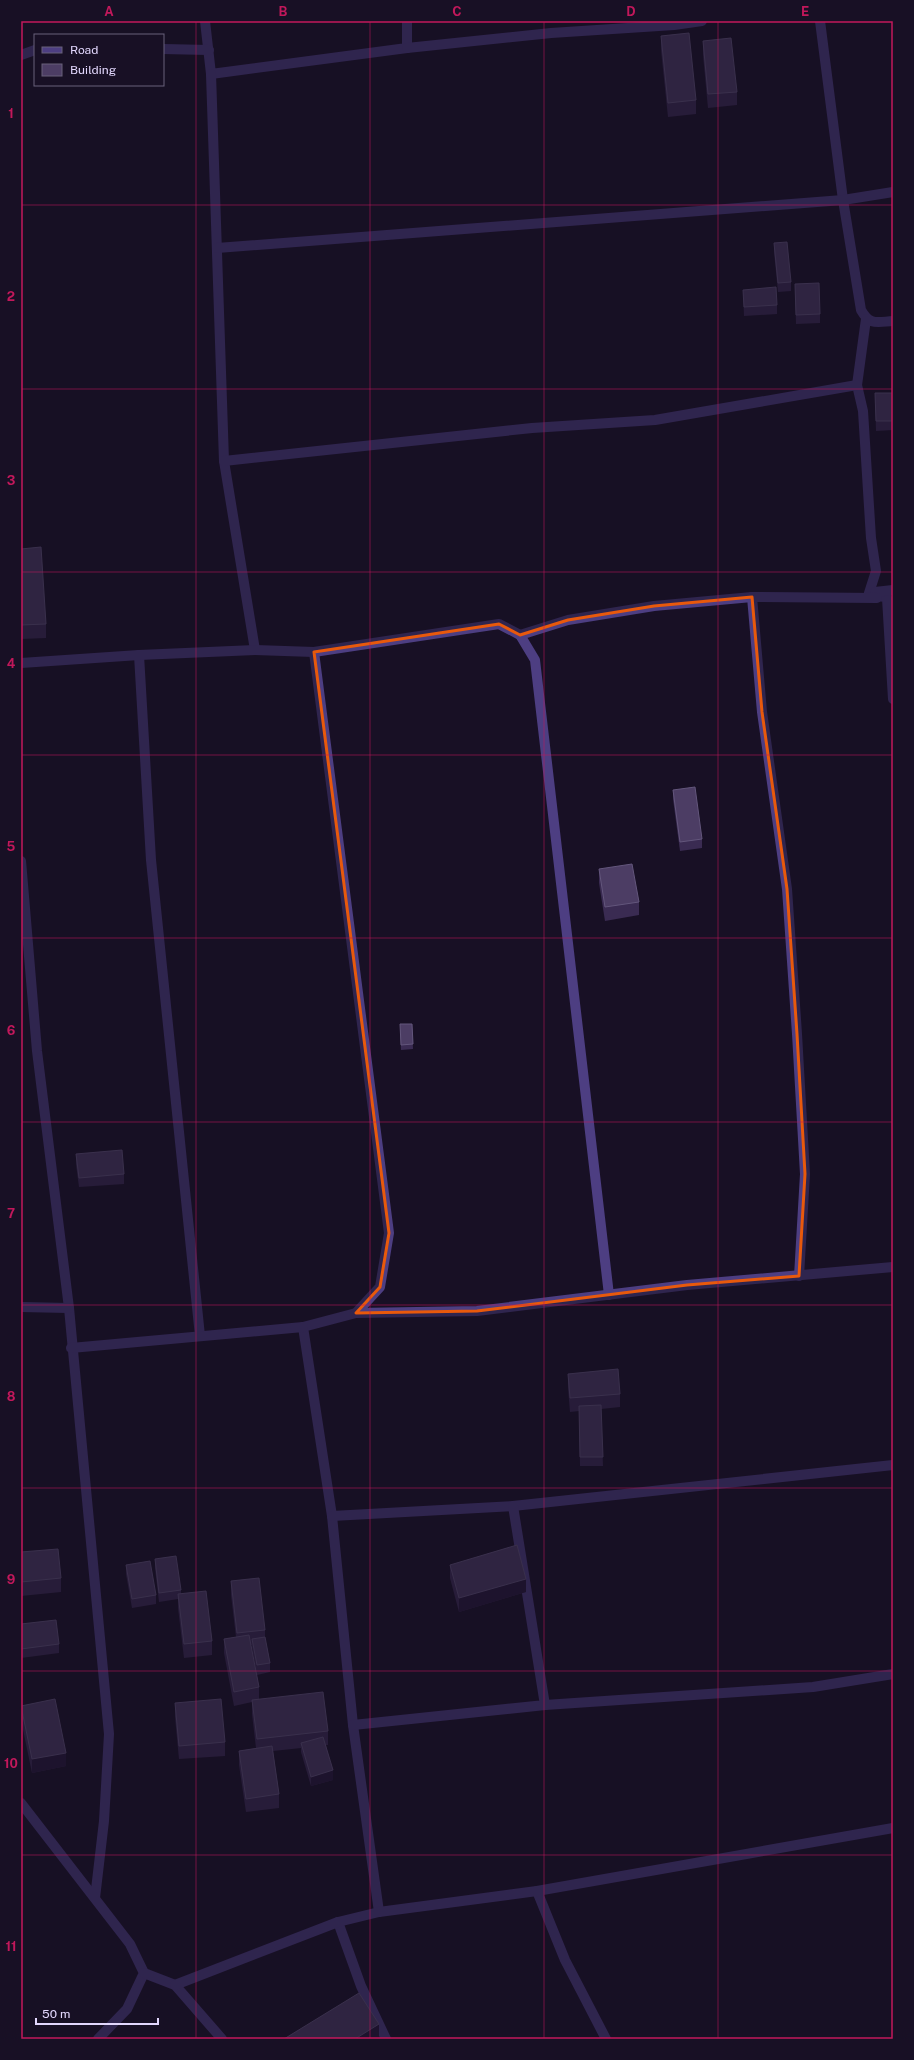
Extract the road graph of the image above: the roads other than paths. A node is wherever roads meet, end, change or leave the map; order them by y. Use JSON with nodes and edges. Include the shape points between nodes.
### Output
{"nodes":[{"id":1,"x":205,"y":21,"type":"edge"},
{"id":2,"x":407,"y":21,"type":"edge"},
{"id":3,"x":702,"y":21,"type":"edge"},
{"id":4,"x":820,"y":21,"type":"edge"},
{"id":5,"x":407,"y":48,"type":"junction"},
{"id":6,"x":164,"y":49,"type":"edge"},
{"id":7,"x":34,"y":50,"type":"edge"},
{"id":8,"x":209,"y":50,"type":"junction"},
{"id":9,"x":21,"y":55,"type":"edge"},
{"id":10,"x":211,"y":74,"type":"junction"},
{"id":11,"x":893,"y":192,"type":"edge"},
{"id":12,"x":843,"y":200,"type":"junction"},
{"id":13,"x":217,"y":248,"type":"junction"},
{"id":14,"x":866,"y":319,"type":"junction"},
{"id":15,"x":893,"y":321,"type":"edge"},
{"id":16,"x":857,"y":385,"type":"junction"},
{"id":17,"x":224,"y":461,"type":"junction"},
{"id":18,"x":890,"y":594,"type":"edge"},
{"id":19,"x":752,"y":597,"type":"junction"},
{"id":20,"x":520,"y":635,"type":"junction"},
{"id":21,"x":256,"y":650,"type":"junction"},
{"id":22,"x":314,"y":652,"type":"junction"},
{"id":23,"x":139,"y":655,"type":"junction"},
{"id":24,"x":21,"y":663,"type":"edge"},
{"id":25,"x":893,"y":700,"type":"edge"},
{"id":26,"x":21,"y":860,"type":"edge"},
{"id":27,"x":23,"y":912,"type":"edge"},
{"id":28,"x":893,"y":1267,"type":"edge"},
{"id":29,"x":799,"y":1276,"type":"junction"},
{"id":30,"x":609,"y":1294,"type":"junction"},
{"id":31,"x":21,"y":1307,"type":"edge"},
{"id":32,"x":68,"y":1308,"type":"junction"},
{"id":33,"x":356,"y":1313,"type":"junction"},
{"id":34,"x":303,"y":1327,"type":"junction"},
{"id":35,"x":200,"y":1336,"type":"junction"},
{"id":36,"x":71,"y":1348,"type":"junction"},
{"id":37,"x":893,"y":1465,"type":"edge"},
{"id":38,"x":513,"y":1506,"type":"junction"},
{"id":39,"x":332,"y":1516,"type":"junction"},
{"id":40,"x":893,"y":1674,"type":"edge"},
{"id":41,"x":545,"y":1705,"type":"junction"},
{"id":42,"x":353,"y":1725,"type":"junction"},
{"id":43,"x":21,"y":1803,"type":"edge"},
{"id":44,"x":893,"y":1828,"type":"edge"},
{"id":45,"x":537,"y":1891,"type":"junction"},
{"id":46,"x":96,"y":1898,"type":"junction"},
{"id":47,"x":379,"y":1912,"type":"junction"},
{"id":48,"x":338,"y":1922,"type":"junction"},
{"id":49,"x":144,"y":1973,"type":"junction"},
{"id":50,"x":175,"y":1985,"type":"junction"},
{"id":51,"x":98,"y":2039,"type":"edge"},
{"id":52,"x":222,"y":2039,"type":"edge"},
{"id":53,"x":386,"y":2039,"type":"edge"},
{"id":54,"x":606,"y":2039,"type":"edge"}],
"edges":[{"from":1,"to":8,"type":"street"},
{"from":2,"to":5,"type":"street"},
{"from":3,"to":5,"type":"street"},
{"from":4,"to":12,"type":"street"},
{"from":5,"to":10,"type":"street"},
{"from":6,"to":8,"type":"street"},
{"from":7,"to":9,"type":"street"},
{"from":8,"to":10,"type":"street"},
{"from":10,"to":13,"type":"street"},
{"from":11,"to":12,"type":"street"},
{"from":12,"to":13,"type":"street"},
{"from":12,"to":14,"type":"street","via":[[861,310]]},
{"from":13,"to":17,"type":"street"},
{"from":14,"to":15,"type":"street","via":[[873,323]]},
{"from":14,"to":16,"type":"street"},
{"from":16,"to":17,"type":"street","via":[[655,420],[532,428]]},
{"from":16,"to":18,"type":"street","via":[[863,411],[871,538],[876,571],[869,593]]},
{"from":17,"to":21,"type":"street"},
{"from":18,"to":19,"type":"street"},
{"from":18,"to":25,"type":"street"},
{"from":19,"to":20,"type":"street","via":[[654,606],[568,620]]},
{"from":19,"to":29,"type":"street","via":[[762,712],[787,888],[805,1174]]},
{"from":20,"to":22,"type":"street","via":[[499,624]]},
{"from":20,"to":30,"type":"street","via":[[535,660]]},
{"from":21,"to":22,"type":"street"},
{"from":21,"to":23,"type":"street"},
{"from":22,"to":33,"type":"street","via":[[389,1234],[380,1287]]},
{"from":23,"to":24,"type":"street"},
{"from":23,"to":35,"type":"street","via":[[151,860]]},
{"from":26,"to":27,"type":"street"},
{"from":27,"to":32,"type":"street"},
{"from":28,"to":29,"type":"street"},
{"from":29,"to":30,"type":"street"},
{"from":30,"to":33,"type":"street","via":[[477,1311]]},
{"from":31,"to":32,"type":"street"},
{"from":32,"to":36,"type":"street"},
{"from":33,"to":34,"type":"street"},
{"from":34,"to":35,"type":"street"},
{"from":34,"to":39,"type":"street"},
{"from":35,"to":36,"type":"street"},
{"from":36,"to":46,"type":"street","via":[[109,1734]]},
{"from":37,"to":38,"type":"street"},
{"from":38,"to":39,"type":"street"},
{"from":38,"to":41,"type":"street"},
{"from":39,"to":42,"type":"street"},
{"from":40,"to":41,"type":"street","via":[[813,1687]]},
{"from":41,"to":42,"type":"street"},
{"from":42,"to":47,"type":"street"},
{"from":43,"to":46,"type":"street"},
{"from":44,"to":45,"type":"street"},
{"from":45,"to":47,"type":"street"},
{"from":45,"to":54,"type":"street","via":[[565,1960]]},
{"from":46,"to":49,"type":"street","via":[[130,1944]]},
{"from":47,"to":48,"type":"street"},
{"from":48,"to":50,"type":"street"},
{"from":48,"to":53,"type":"street","via":[[361,1986]]},
{"from":49,"to":50,"type":"street"},
{"from":49,"to":51,"type":"street","via":[[127,2009]]},
{"from":50,"to":52,"type":"street"}]}
